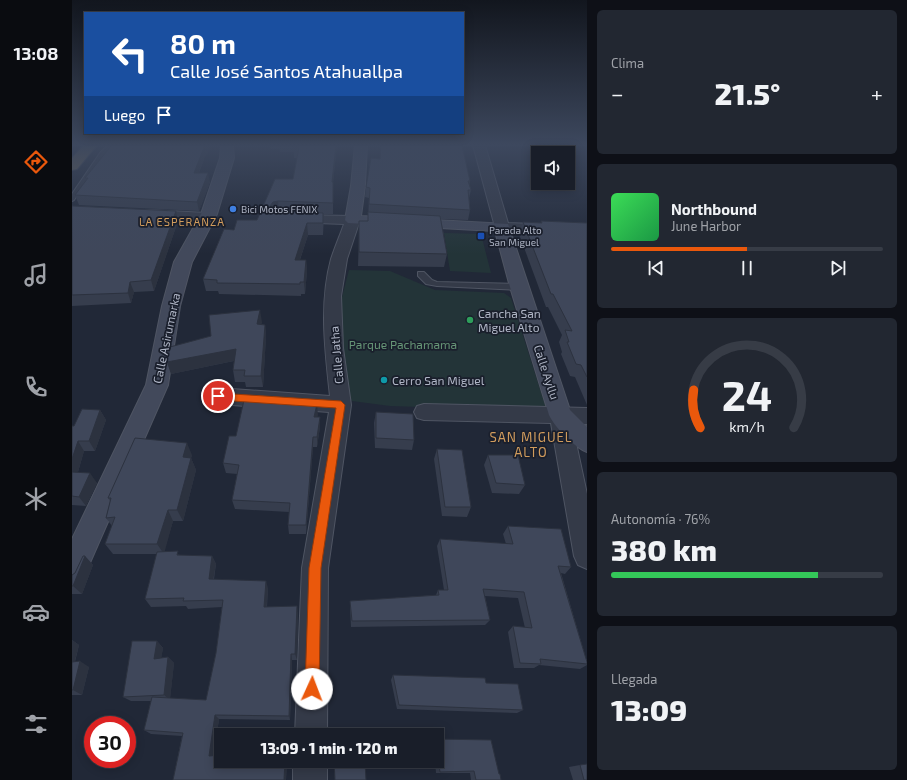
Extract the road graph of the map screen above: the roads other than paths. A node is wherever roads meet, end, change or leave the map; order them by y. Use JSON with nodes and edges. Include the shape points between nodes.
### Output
{"nodes":[{"id":1,"x":84,"y":181,"type":"edge"},
{"id":2,"x":219,"y":181,"type":"edge"},
{"id":3,"x":358,"y":181,"type":"edge"},
{"id":4,"x":490,"y":181,"type":"edge"},
{"id":5,"x":72,"y":199,"type":"edge"},
{"id":6,"x":136,"y":213,"type":"edge"},
{"id":7,"x":207,"y":217,"type":"junction"},
{"id":8,"x":279,"y":218,"type":"edge"},
{"id":9,"x":352,"y":220,"type":"junction"},
{"id":10,"x":502,"y":227,"type":"junction"},
{"id":11,"x":587,"y":230,"type":"edge"},
{"id":12,"x":421,"y":274,"type":"dead end"},
{"id":13,"x":519,"y":287,"type":"junction"},
{"id":14,"x":218,"y":396,"type":"dead end"},
{"id":15,"x":341,"y":405,"type":"junction"},
{"id":16,"x":424,"y":412,"type":"dead end"},
{"id":17,"x":560,"y":415,"type":"junction"},
{"id":18,"x":587,"y":416,"type":"edge"},
{"id":19,"x":587,"y":442,"type":"edge"},
{"id":20,"x":587,"y":556,"type":"edge"},
{"id":21,"x":72,"y":571,"type":"edge"},
{"id":22,"x":311,"y":728,"type":"edge"},
{"id":23,"x":310,"y":768,"type":"edge"},
{"id":24,"x":310,"y":780,"type":"edge"}],
"edges":[{"from":1,"to":5,"type":"lane"},
{"from":2,"to":7,"type":"street","name":"Calle Asirumarka"},
{"from":3,"to":9,"type":"street","name":"Calle Jatha"},
{"from":4,"to":10,"type":"street","name":"Calle Ayllu"},
{"from":6,"to":7,"type":"street"},
{"from":7,"to":21,"type":"street","name":"Calle Asirumarka","via":[[183,262],[171,306],[157,385]]},
{"from":8,"to":9,"type":"street"},
{"from":9,"to":10,"type":"street"},
{"from":9,"to":15,"type":"street","name":"Calle Jatha","via":[[339,259],[333,296],[334,348]]},
{"from":10,"to":11,"type":"street"},
{"from":10,"to":13,"type":"street","name":"Calle Ayllu"},
{"from":12,"to":13,"type":"lane","via":[[429,282],[437,284]]},
{"from":13,"to":17,"type":"street","name":"Calle Ayllu"},
{"from":14,"to":15,"type":"street"},
{"from":15,"to":22,"type":"street","name":"Calle Jatha","via":[[315,568]]},
{"from":16,"to":17,"type":"street"},
{"from":17,"to":18,"type":"street"},
{"from":17,"to":19,"type":"street"},
{"from":17,"to":20,"type":"street","name":"Calle Ayllu"},
{"from":23,"to":24,"type":"street"}]}
